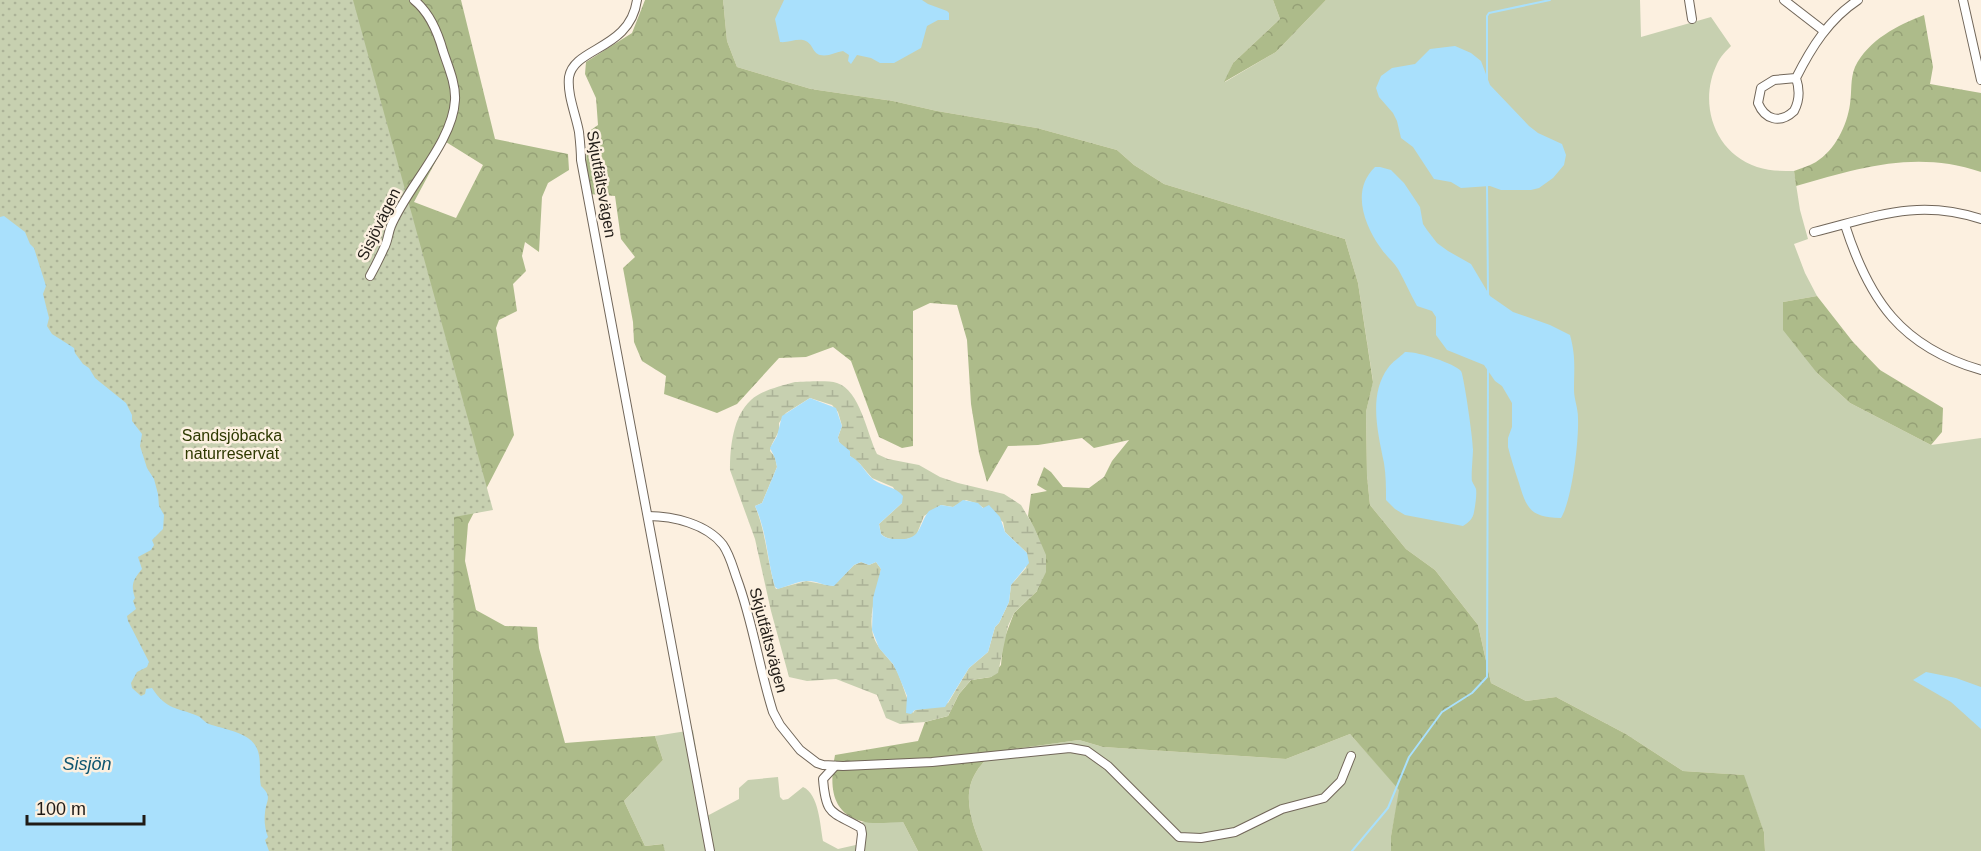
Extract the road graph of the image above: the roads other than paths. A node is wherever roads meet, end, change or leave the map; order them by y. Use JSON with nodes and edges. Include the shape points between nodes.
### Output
{"nodes":[{"id":1,"x":414,"y":0,"type":"edge"},
{"id":2,"x":637,"y":0,"type":"edge"},
{"id":3,"x":1689,"y":0,"type":"edge"},
{"id":4,"x":1784,"y":0,"type":"edge"},
{"id":5,"x":1858,"y":0,"type":"edge"},
{"id":6,"x":1963,"y":0,"type":"edge"},
{"id":7,"x":1692,"y":19,"type":"dead end"},
{"id":8,"x":1824,"y":31,"type":"junction"},
{"id":9,"x":1796,"y":78,"type":"junction"},
{"id":10,"x":1981,"y":80,"type":"edge"},
{"id":11,"x":1981,"y":219,"type":"edge"},
{"id":12,"x":1845,"y":225,"type":"junction"},
{"id":13,"x":1814,"y":232,"type":"dead end"},
{"id":14,"x":370,"y":276,"type":"dead end"},
{"id":15,"x":1981,"y":370,"type":"edge"},
{"id":16,"x":648,"y":516,"type":"junction"},
{"id":17,"x":1351,"y":756,"type":"dead end"},
{"id":18,"x":835,"y":766,"type":"junction"},
{"id":19,"x":710,"y":851,"type":"edge"},
{"id":20,"x":860,"y":851,"type":"edge"}],
"edges":[{"from":1,"to":14,"type":"street","name":"Sisjövägen","via":[[422,6],[441,42],[456,99],[442,140],[391,225]]},
{"from":2,"to":16,"type":"street","name":"Skjutfältsvägen","via":[[634,16],[623,32],[578,62],[569,80]]},
{"from":3,"to":7,"type":"street"},
{"from":4,"to":8,"type":"street"},
{"from":5,"to":8,"type":"street"},
{"from":6,"to":10,"type":"street"},
{"from":8,"to":9,"type":"street"},
{"from":9,"to":9,"type":"street","via":[[1799,96],[1794,111],[1783,119],[1766,116],[1758,103],[1761,88],[1774,80]]},
{"from":11,"to":12,"type":"street","via":[[1909,210]]},
{"from":12,"to":13,"type":"street"},
{"from":12,"to":15,"type":"street","via":[[1869,284],[1894,320],[1930,349]]},
{"from":16,"to":18,"type":"street","name":"Skjutfältsvägen","via":[[700,528],[723,544],[741,589],[773,712],[805,755],[817,763]]},
{"from":16,"to":19,"type":"street"},
{"from":17,"to":18,"type":"street","name":"Skjutfältsvägen","via":[[1341,781],[1323,798],[1282,809],[1235,832],[1187,839],[1179,837],[1094,754],[1078,749]]},
{"from":18,"to":20,"type":"street","via":[[823,779],[827,807],[861,828]]}]}
